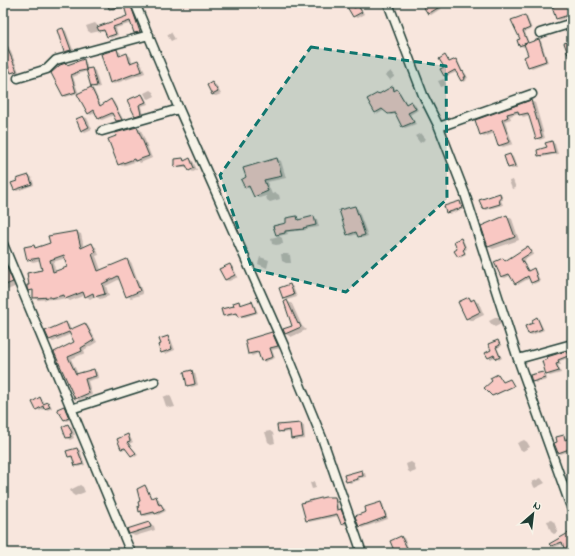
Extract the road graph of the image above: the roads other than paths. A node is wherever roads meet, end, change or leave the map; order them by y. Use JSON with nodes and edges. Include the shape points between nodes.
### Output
{"nodes":[{"id":1,"x":135,"y":3,"type":"edge"},
{"id":2,"x":388,"y":3,"type":"edge"},
{"id":3,"x":572,"y":23,"type":"edge"},
{"id":4,"x":540,"y":33,"type":"dead end"},
{"id":5,"x":148,"y":35,"type":"junction"},
{"id":6,"x":18,"y":78,"type":"dead end"},
{"id":7,"x":532,"y":94,"type":"dead end"},
{"id":8,"x":179,"y":109,"type":"junction"},
{"id":9,"x":439,"y":127,"type":"junction"},
{"id":10,"x":102,"y":131,"type":"dead end"},
{"id":11,"x":3,"y":244,"type":"edge"},
{"id":12,"x":572,"y":344,"type":"edge"},
{"id":13,"x":518,"y":359,"type":"junction"},
{"id":14,"x":155,"y":382,"type":"dead end"},
{"id":15,"x":71,"y":409,"type":"junction"},
{"id":16,"x":572,"y":510,"type":"edge"},
{"id":17,"x":131,"y":553,"type":"edge"},
{"id":18,"x":362,"y":553,"type":"edge"}],
"edges":[{"from":1,"to":5,"type":"street"},
{"from":2,"to":9,"type":"street","via":[[423,95]]},
{"from":3,"to":4,"type":"street"},
{"from":5,"to":6,"type":"street","via":[[56,60],[47,69]]},
{"from":5,"to":8,"type":"street"},
{"from":7,"to":9,"type":"street"},
{"from":8,"to":10,"type":"street"},
{"from":8,"to":18,"type":"street","via":[[285,348],[322,438]]},
{"from":9,"to":13,"type":"street","via":[[465,194]]},
{"from":11,"to":15,"type":"street"},
{"from":12,"to":13,"type":"street"},
{"from":13,"to":16,"type":"street"},
{"from":14,"to":15,"type":"street"},
{"from":15,"to":17,"type":"street"}]}
